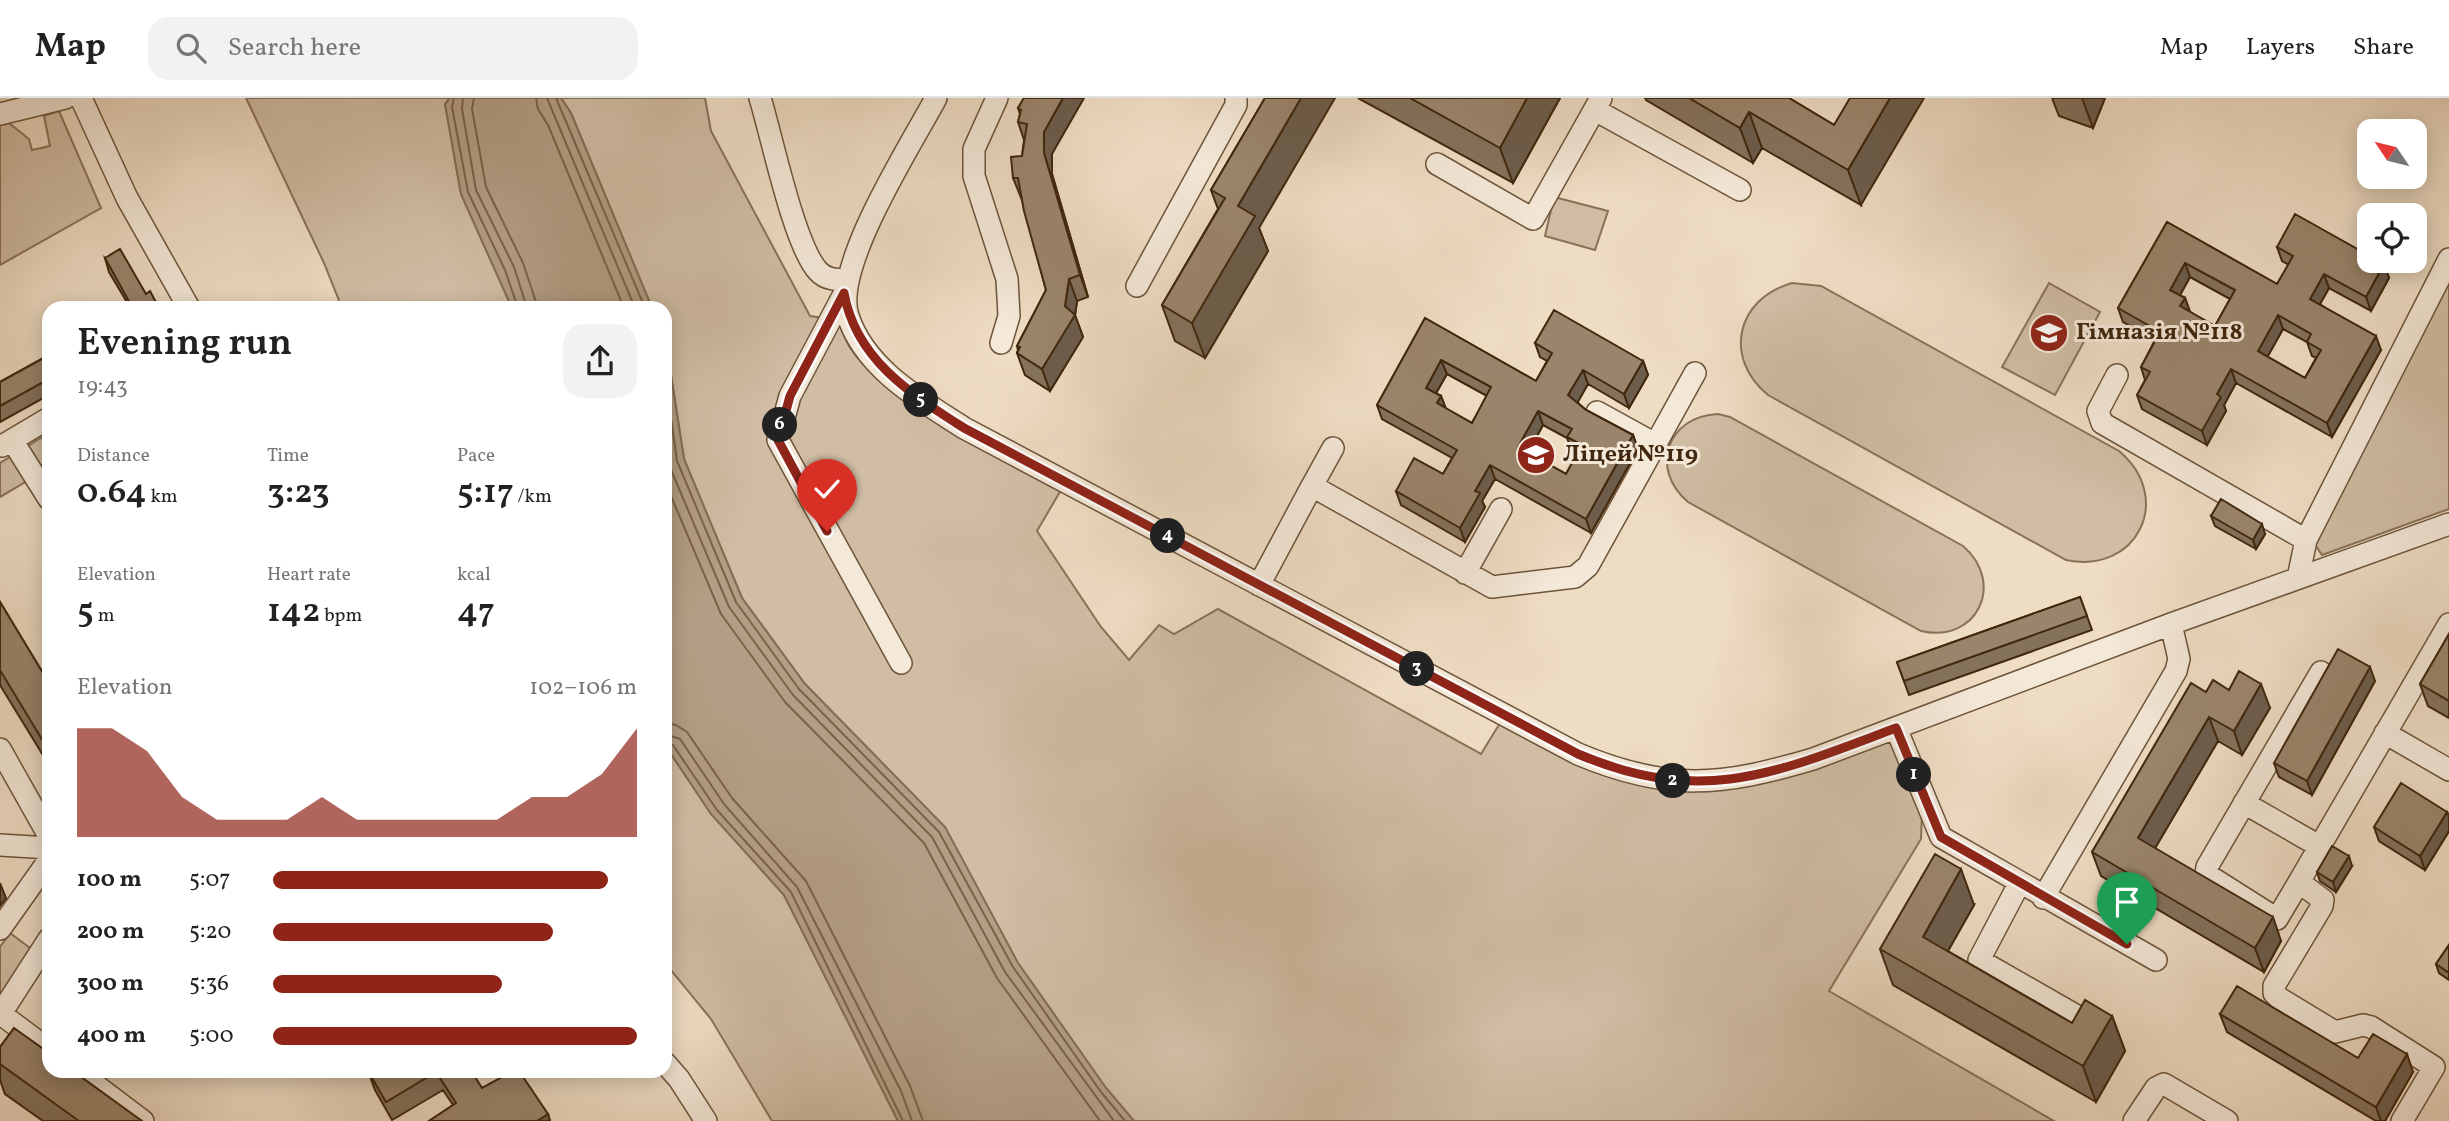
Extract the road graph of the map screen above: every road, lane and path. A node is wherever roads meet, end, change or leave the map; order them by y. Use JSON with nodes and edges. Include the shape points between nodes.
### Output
{"nodes":[{"id":1,"x":65,"y":98,"type":"edge"},
{"id":2,"x":82,"y":98,"type":"edge"},
{"id":3,"x":760,"y":98,"type":"edge"},
{"id":4,"x":936,"y":98,"type":"edge"},
{"id":5,"x":998,"y":98,"type":"edge"},
{"id":6,"x":1236,"y":98,"type":"edge"},
{"id":7,"x":1598,"y":104,"type":"edge"},
{"id":8,"x":0,"y":114,"type":"edge"},
{"id":9,"x":1437,"y":164,"type":"dead end"},
{"id":10,"x":1740,"y":190,"type":"dead end"},
{"id":11,"x":2449,"y":259,"type":"edge"},
{"id":12,"x":846,"y":286,"type":"junction"},
{"id":13,"x":1137,"y":286,"type":"dead end"},
{"id":14,"x":185,"y":301,"type":"edge"},
{"id":15,"x":1001,"y":343,"type":"dead end"},
{"id":16,"x":1695,"y":373,"type":"dead end"},
{"id":17,"x":2117,"y":375,"type":"dead end"},
{"id":18,"x":1597,"y":412,"type":"edge"},
{"id":19,"x":42,"y":422,"type":"edge"},
{"id":20,"x":6,"y":443,"type":"edge"},
{"id":21,"x":1657,"y":445,"type":"junction"},
{"id":22,"x":1333,"y":448,"type":"dead end"},
{"id":23,"x":1312,"y":486,"type":"junction"},
{"id":24,"x":42,"y":490,"type":"edge"},
{"id":25,"x":1501,"y":509,"type":"dead end"},
{"id":26,"x":2449,"y":524,"type":"edge"},
{"id":27,"x":2306,"y":540,"type":"junction"},
{"id":28,"x":1465,"y":573,"type":"junction"},
{"id":29,"x":2298,"y":578,"type":"junction"},
{"id":30,"x":1259,"y":585,"type":"junction"},
{"id":31,"x":2171,"y":624,"type":"junction"},
{"id":32,"x":2449,"y":624,"type":"edge"},
{"id":33,"x":901,"y":663,"type":"dead end"},
{"id":34,"x":2321,"y":672,"type":"dead end"},
{"id":35,"x":1896,"y":728,"type":"junction"},
{"id":36,"x":2385,"y":733,"type":"junction"},
{"id":37,"x":0,"y":749,"type":"edge"},
{"id":38,"x":2449,"y":770,"type":"edge"},
{"id":39,"x":2244,"y":803,"type":"junction"},
{"id":40,"x":42,"y":823,"type":"edge"},
{"id":41,"x":0,"y":845,"type":"edge"},
{"id":42,"x":2319,"y":846,"type":"junction"},
{"id":43,"x":42,"y":848,"type":"edge"},
{"id":44,"x":42,"y":870,"type":"edge"},
{"id":45,"x":2298,"y":882,"type":"junction"},
{"id":46,"x":2020,"y":884,"type":"junction"},
{"id":47,"x":2043,"y":898,"type":"junction"},
{"id":48,"x":0,"y":929,"type":"edge"},
{"id":49,"x":42,"y":950,"type":"edge"},
{"id":50,"x":2156,"y":960,"type":"dead end"},
{"id":51,"x":0,"y":1015,"type":"edge"},
{"id":52,"x":2081,"y":1019,"type":"edge"},
{"id":53,"x":42,"y":1045,"type":"edge"},
{"id":54,"x":672,"y":1071,"type":"edge"},
{"id":55,"x":86,"y":1078,"type":"edge"},
{"id":56,"x":143,"y":1121,"type":"edge"},
{"id":57,"x":706,"y":1121,"type":"edge"},
{"id":58,"x":2134,"y":1121,"type":"edge"},
{"id":59,"x":2227,"y":1121,"type":"edge"},
{"id":60,"x":2403,"y":1121,"type":"edge"}],
"edges":[{"from":1,"to":8,"type":"street"},
{"from":2,"to":14,"type":"street","via":[[127,198]]},
{"from":3,"to":12,"type":"street","via":[[804,250],[820,273]]},
{"from":4,"to":12,"type":"street","via":[[869,223]]},
{"from":5,"to":15,"type":"street","via":[[974,149],[974,176],[1007,279],[1009,316]]},
{"from":6,"to":13,"type":"street","via":[[1236,106]]},
{"from":7,"to":9,"type":"street","via":[[1533,219]]},
{"from":7,"to":10,"type":"street"},
{"from":11,"to":27,"type":"street"},
{"from":12,"to":30,"type":"street","via":[[848,316],[860,340],[886,373],[915,396],[964,428]]},
{"from":12,"to":33,"type":"street","via":[[790,396],[778,440]]},
{"from":16,"to":21,"type":"street"},
{"from":17,"to":27,"type":"street","via":[[2098,411],[2102,423]]},
{"from":18,"to":21,"type":"street"},
{"from":19,"to":20,"type":"street"},
{"from":20,"to":24,"type":"street"},
{"from":21,"to":28,"type":"street","via":[[1583,573],[1492,587]]},
{"from":22,"to":23,"type":"street"},
{"from":23,"to":28,"type":"street"},
{"from":23,"to":30,"type":"street"},
{"from":25,"to":28,"type":"street"},
{"from":26,"to":29,"type":"street"},
{"from":27,"to":29,"type":"street"},
{"from":29,"to":31,"type":"street"},
{"from":30,"to":35,"type":"street","via":[[1578,754],[1617,771],[1656,780],[1724,781],[1772,771]]},
{"from":31,"to":35,"type":"street"},
{"from":31,"to":47,"type":"street","via":[[2179,659],[2176,671]]},
{"from":32,"to":36,"type":"street"},
{"from":34,"to":39,"type":"street"},
{"from":35,"to":46,"type":"street","via":[[1941,837]]},
{"from":36,"to":38,"type":"street"},
{"from":36,"to":42,"type":"street"},
{"from":37,"to":40,"type":"street"},
{"from":39,"to":42,"type":"street"},
{"from":39,"to":45,"type":"street","via":[[2206,874],[2277,919]]},
{"from":41,"to":43,"type":"street"},
{"from":42,"to":45,"type":"street"},
{"from":44,"to":48,"type":"street"},
{"from":45,"to":60,"type":"street","via":[[2319,895],[2322,906],[2274,993],[2335,1032],[2363,1024],[2371,1027],[2434,1067]]},
{"from":46,"to":47,"type":"street"},
{"from":46,"to":52,"type":"street","via":[[1979,960]]},
{"from":47,"to":50,"type":"street"},
{"from":49,"to":51,"type":"street"},
{"from":51,"to":53,"type":"street"},
{"from":54,"to":57,"type":"street"},
{"from":55,"to":56,"type":"street"},
{"from":58,"to":59,"type":"street","via":[[2155,1088],[2164,1084]]}]}
